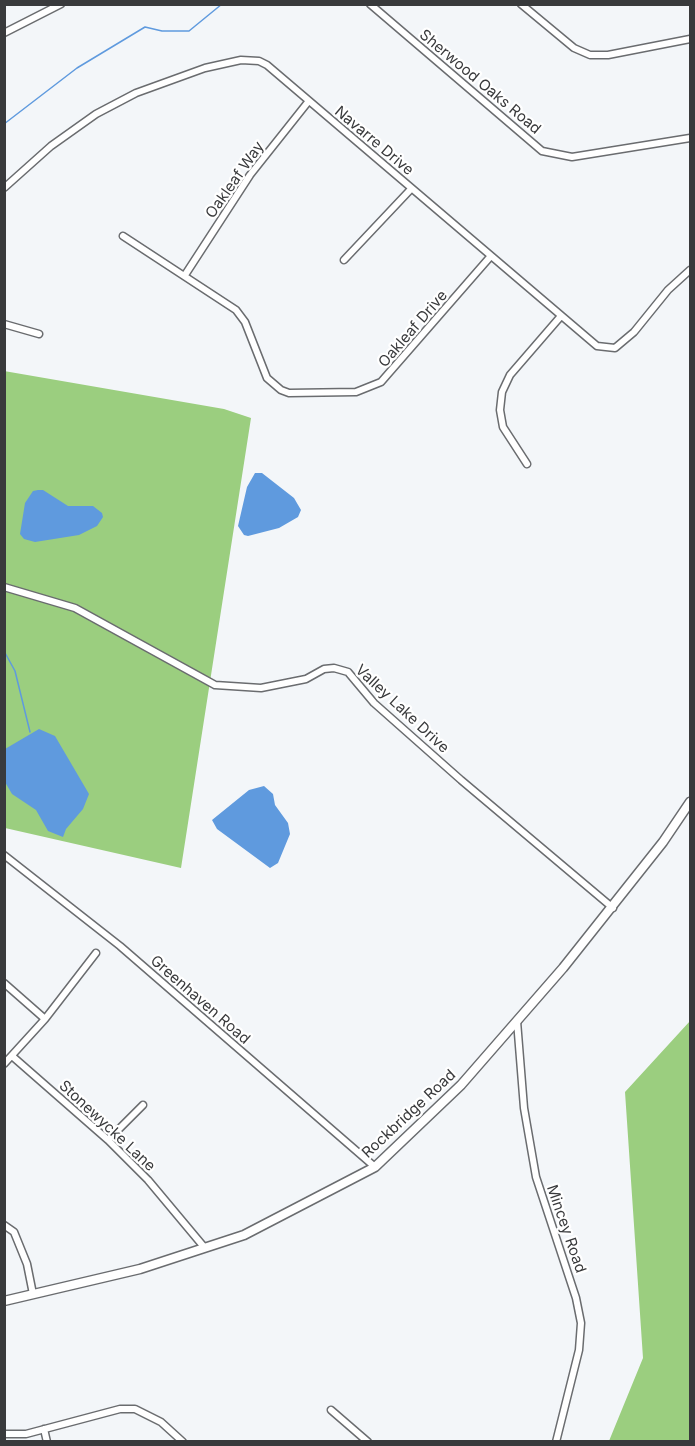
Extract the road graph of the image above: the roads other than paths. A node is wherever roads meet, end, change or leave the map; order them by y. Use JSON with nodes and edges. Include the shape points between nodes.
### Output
{"nodes":[{"id":1,"x":61,"y":4,"type":"edge"},
{"id":2,"x":370,"y":4,"type":"edge"},
{"id":3,"x":521,"y":4,"type":"edge"},
{"id":4,"x":4,"y":33,"type":"edge"},
{"id":5,"x":690,"y":39,"type":"edge"},
{"id":6,"x":308,"y":102,"type":"junction"},
{"id":7,"x":690,"y":138,"type":"edge"},
{"id":8,"x":4,"y":188,"type":"edge"},
{"id":9,"x":411,"y":189,"type":"junction"},
{"id":10,"x":123,"y":236,"type":"dead end"},
{"id":11,"x":490,"y":257,"type":"junction"},
{"id":12,"x":344,"y":260,"type":"dead end"},
{"id":13,"x":690,"y":270,"type":"edge"},
{"id":14,"x":185,"y":275,"type":"junction"},
{"id":15,"x":561,"y":316,"type":"junction"},
{"id":16,"x":4,"y":324,"type":"edge"},
{"id":17,"x":39,"y":334,"type":"dead end"},
{"id":18,"x":527,"y":464,"type":"dead end"},
{"id":19,"x":4,"y":587,"type":"edge"},
{"id":20,"x":690,"y":802,"type":"edge"},
{"id":21,"x":4,"y":855,"type":"edge"},
{"id":22,"x":613,"y":908,"type":"junction"},
{"id":23,"x":96,"y":954,"type":"dead end"},
{"id":24,"x":4,"y":983,"type":"edge"},
{"id":25,"x":45,"y":1019,"type":"junction"},
{"id":26,"x":516,"y":1021,"type":"junction"},
{"id":27,"x":12,"y":1056,"type":"junction"},
{"id":28,"x":4,"y":1064,"type":"edge"},
{"id":29,"x":143,"y":1105,"type":"dead end"},
{"id":30,"x":108,"y":1140,"type":"junction"},
{"id":31,"x":375,"y":1167,"type":"junction"},
{"id":32,"x":4,"y":1225,"type":"edge"},
{"id":33,"x":204,"y":1247,"type":"junction"},
{"id":34,"x":33,"y":1294,"type":"junction"},
{"id":35,"x":4,"y":1301,"type":"edge"},
{"id":36,"x":331,"y":1410,"type":"dead end"},
{"id":37,"x":44,"y":1429,"type":"junction"},
{"id":38,"x":4,"y":1434,"type":"edge"},
{"id":39,"x":48,"y":1442,"type":"edge"},
{"id":40,"x":183,"y":1442,"type":"edge"},
{"id":41,"x":368,"y":1442,"type":"edge"},
{"id":42,"x":556,"y":1442,"type":"edge"}],
"edges":[{"from":1,"to":4,"type":"street"},
{"from":2,"to":7,"type":"street","name":"Sherwood Oaks Road","via":[[542,151],[572,157]]},
{"from":3,"to":5,"type":"street","via":[[574,48],[590,55]]},
{"from":6,"to":8,"type":"street","name":"Navarre Drive","via":[[258,61],[241,60],[205,68],[153,86],[96,114],[51,146]]},
{"from":6,"to":9,"type":"street","name":"Navarre Drive"},
{"from":6,"to":14,"type":"street","name":"Oakleaf Way","via":[[250,176]]},
{"from":9,"to":11,"type":"street","name":"Navarre Drive"},
{"from":9,"to":12,"type":"street"},
{"from":10,"to":14,"type":"street","name":"Oakleaf Drive"},
{"from":11,"to":14,"type":"street","name":"Oakleaf Drive","via":[[389,375],[373,387],[356,392],[289,393],[273,385],[262,370],[245,322],[236,310]]},
{"from":11,"to":15,"type":"street","name":"Navarre Drive"},
{"from":13,"to":15,"type":"street","name":"Navarre Drive","via":[[615,348],[597,346]]},
{"from":15,"to":18,"type":"street","via":[[510,375],[502,392],[503,428]]},
{"from":16,"to":17,"type":"street"},
{"from":19,"to":22,"type":"street","name":"Valley Lake Drive","via":[[75,608],[215,685],[261,688],[306,679],[324,669],[348,672],[382,711]]},
{"from":20,"to":22,"type":"main road","name":"Rockbridge Road"},
{"from":21,"to":31,"type":"street","name":"Greenhaven Road","via":[[120,946]]},
{"from":22,"to":26,"type":"main road","name":"Rockbridge Road"},
{"from":23,"to":25,"type":"street"},
{"from":24,"to":25,"type":"street"},
{"from":25,"to":27,"type":"street"},
{"from":26,"to":31,"type":"main road","name":"Rockbridge Road","via":[[461,1085]]},
{"from":26,"to":42,"type":"street","name":"Mincey Road","via":[[524,1108],[536,1177],[581,1323],[579,1350]]},
{"from":27,"to":28,"type":"street"},
{"from":27,"to":30,"type":"street","name":"Stonewycke Lane"},
{"from":29,"to":30,"type":"street"},
{"from":30,"to":33,"type":"street","name":"Stonewycke Lane","via":[[148,1180]]},
{"from":31,"to":33,"type":"main road","name":"Rockbridge Road","via":[[244,1235]]},
{"from":32,"to":34,"type":"street","via":[[14,1232],[27,1264]]},
{"from":33,"to":34,"type":"main road","name":"Rockbridge Road","via":[[140,1269]]},
{"from":34,"to":35,"type":"main road","name":"Rockbridge Road"},
{"from":36,"to":41,"type":"street"},
{"from":37,"to":38,"type":"street"},
{"from":37,"to":39,"type":"street"},
{"from":37,"to":40,"type":"street","via":[[120,1409],[135,1409],[160,1422]]}]}
